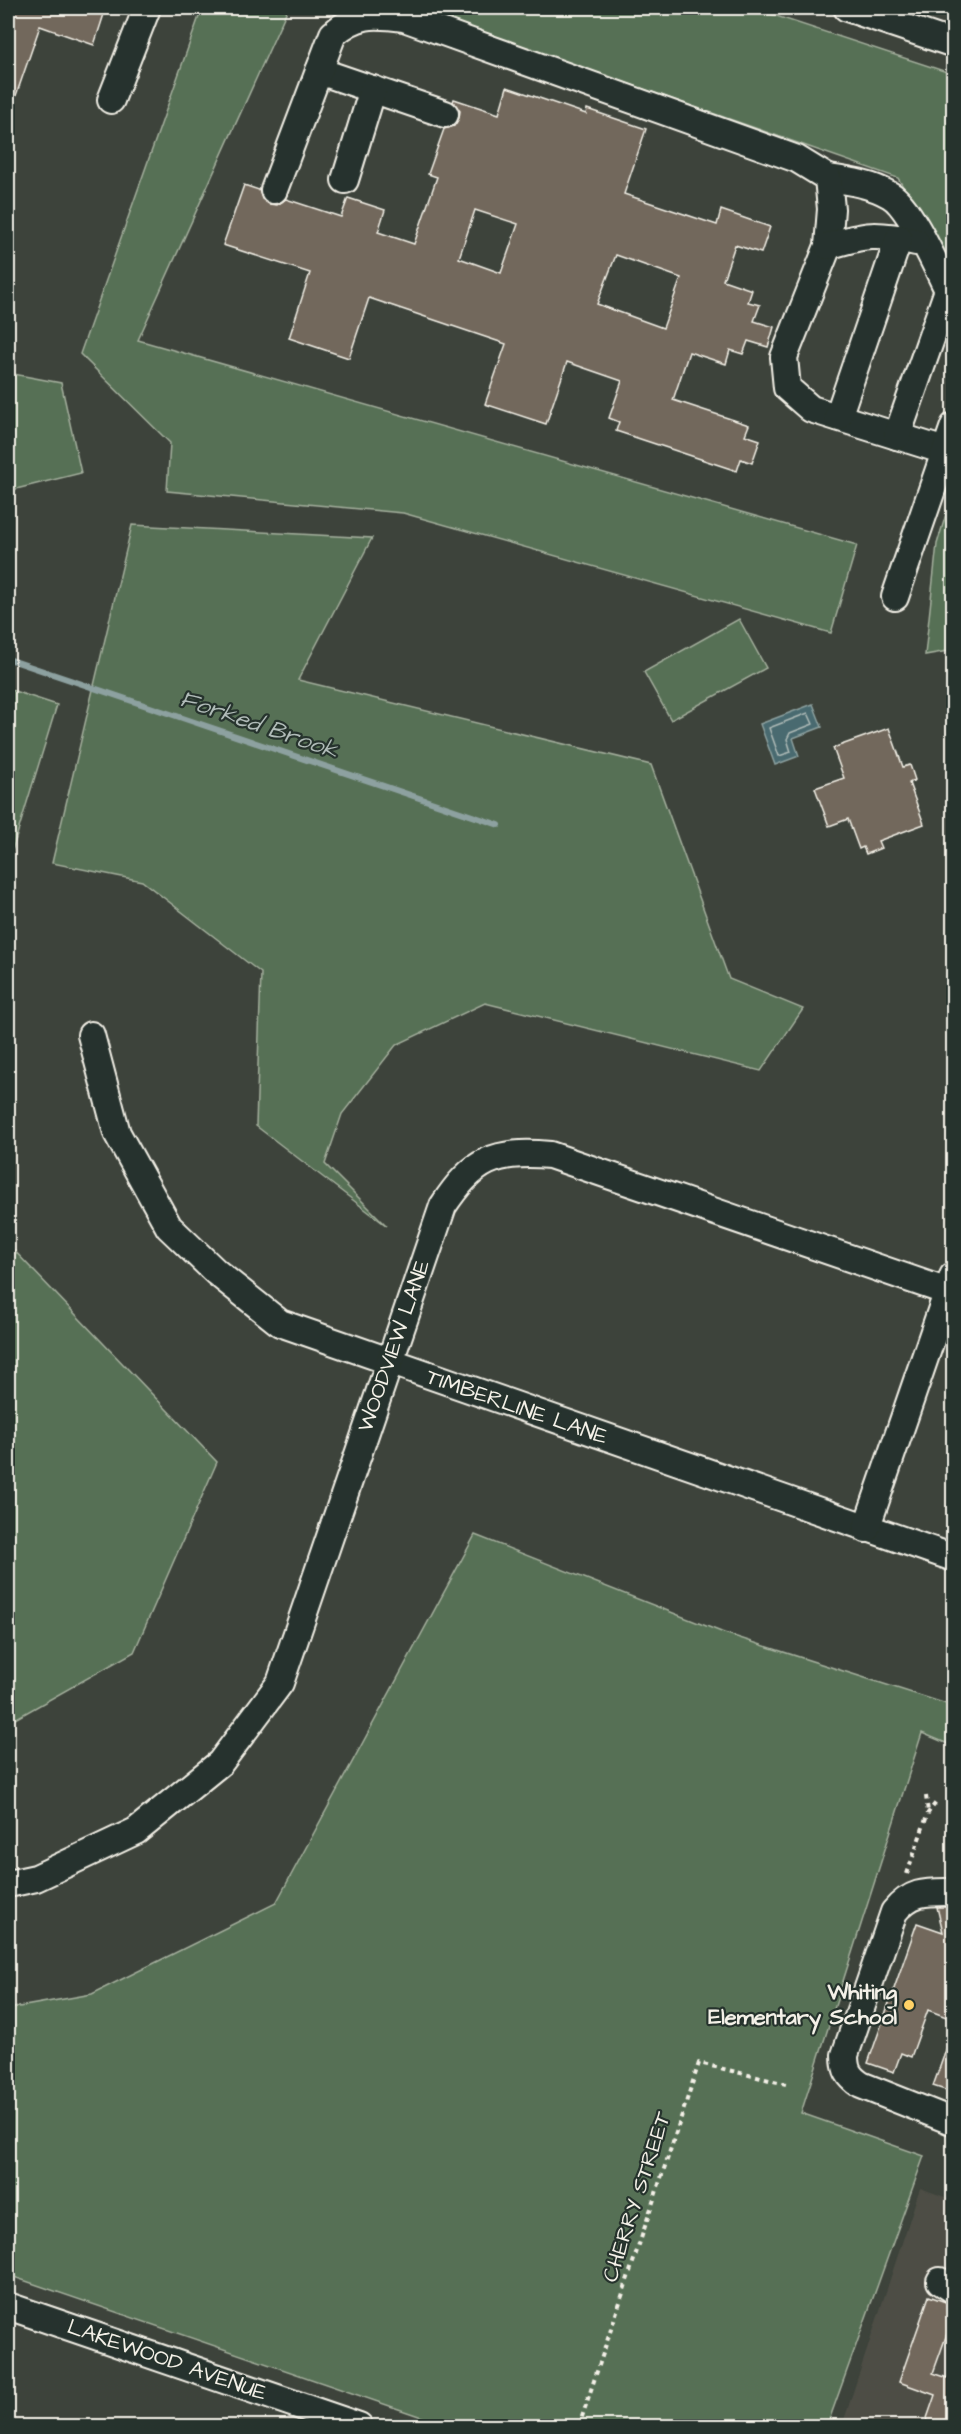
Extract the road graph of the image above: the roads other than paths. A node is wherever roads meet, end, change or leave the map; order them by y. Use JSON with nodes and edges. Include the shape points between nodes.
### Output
{"nodes":[{"id":1,"x":147,"y":8,"type":"edge"},
{"id":2,"x":847,"y":8,"type":"edge"},
{"id":3,"x":954,"y":44,"type":"edge"},
{"id":4,"x":319,"y":71,"type":"junction"},
{"id":5,"x":374,"y":89,"type":"junction"},
{"id":6,"x":111,"y":100,"type":"dead end"},
{"id":7,"x":445,"y":114,"type":"dead end"},
{"id":8,"x":828,"y":178,"type":"junction"},
{"id":9,"x":345,"y":180,"type":"dead end"},
{"id":10,"x":274,"y":190,"type":"dead end"},
{"id":11,"x":912,"y":241,"type":"junction"},
{"id":12,"x":828,"y":246,"type":"junction"},
{"id":13,"x":951,"y":291,"type":"edge"},
{"id":14,"x":838,"y":417,"type":"junction"},
{"id":15,"x":954,"y":426,"type":"edge"},
{"id":16,"x":897,"y":436,"type":"junction"},
{"id":17,"x":945,"y":451,"type":"junction"},
{"id":18,"x":896,"y":597,"type":"dead end"},
{"id":19,"x":91,"y":1035,"type":"dead end"},
{"id":20,"x":952,"y":1287,"type":"edge"},
{"id":21,"x":388,"y":1362,"type":"junction"},
{"id":22,"x":866,"y":1529,"type":"junction"},
{"id":23,"x":954,"y":1558,"type":"edge"},
{"id":24,"x":8,"y":1884,"type":"edge"},
{"id":25,"x":954,"y":1892,"type":"edge"},
{"id":26,"x":954,"y":2122,"type":"edge"},
{"id":27,"x":8,"y":2306,"type":"edge"},
{"id":28,"x":359,"y":2427,"type":"edge"}],
"edges":[{"from":1,"to":6,"type":"street"},
{"from":2,"to":3,"type":"street"},
{"from":4,"to":5,"type":"street"},
{"from":4,"to":8,"type":"street","via":[[333,34],[349,20],[376,15],[404,18],[797,159]]},
{"from":4,"to":10,"type":"street"},
{"from":5,"to":7,"type":"street"},
{"from":5,"to":9,"type":"street"},
{"from":8,"to":11,"type":"street","via":[[858,182],[892,196],[910,218]]},
{"from":8,"to":12,"type":"street"},
{"from":11,"to":12,"type":"street","via":[[886,235],[861,236]]},
{"from":11,"to":13,"type":"street"},
{"from":11,"to":14,"type":"street"},
{"from":12,"to":14,"type":"street","via":[[784,357],[787,388],[811,409]]},
{"from":13,"to":16,"type":"street"},
{"from":14,"to":16,"type":"street"},
{"from":15,"to":17,"type":"street"},
{"from":16,"to":17,"type":"street"},
{"from":17,"to":18,"type":"street"},
{"from":19,"to":21,"type":"street","name":"TIMBERLINE LANE","via":[[117,1134],[169,1227],[216,1272],[280,1323]]},
{"from":20,"to":21,"type":"street","name":"WOODVIEW LANE","via":[[550,1155],[507,1153],[481,1162],[460,1180],[442,1206]]},
{"from":20,"to":22,"type":"street"},
{"from":21,"to":22,"type":"street","name":"TIMBERLINE LANE"},
{"from":21,"to":24,"type":"street","name":"WOODVIEW LANE","via":[[280,1683],[220,1763],[136,1831],[36,1878]]},
{"from":22,"to":23,"type":"street","name":"TIMBERLINE LANE"},
{"from":25,"to":26,"type":"street","via":[[913,1895],[894,1912],[845,2055],[845,2068],[861,2085]]},
{"from":27,"to":28,"type":"street","name":"LAKEWOOD AVENUE"}]}
